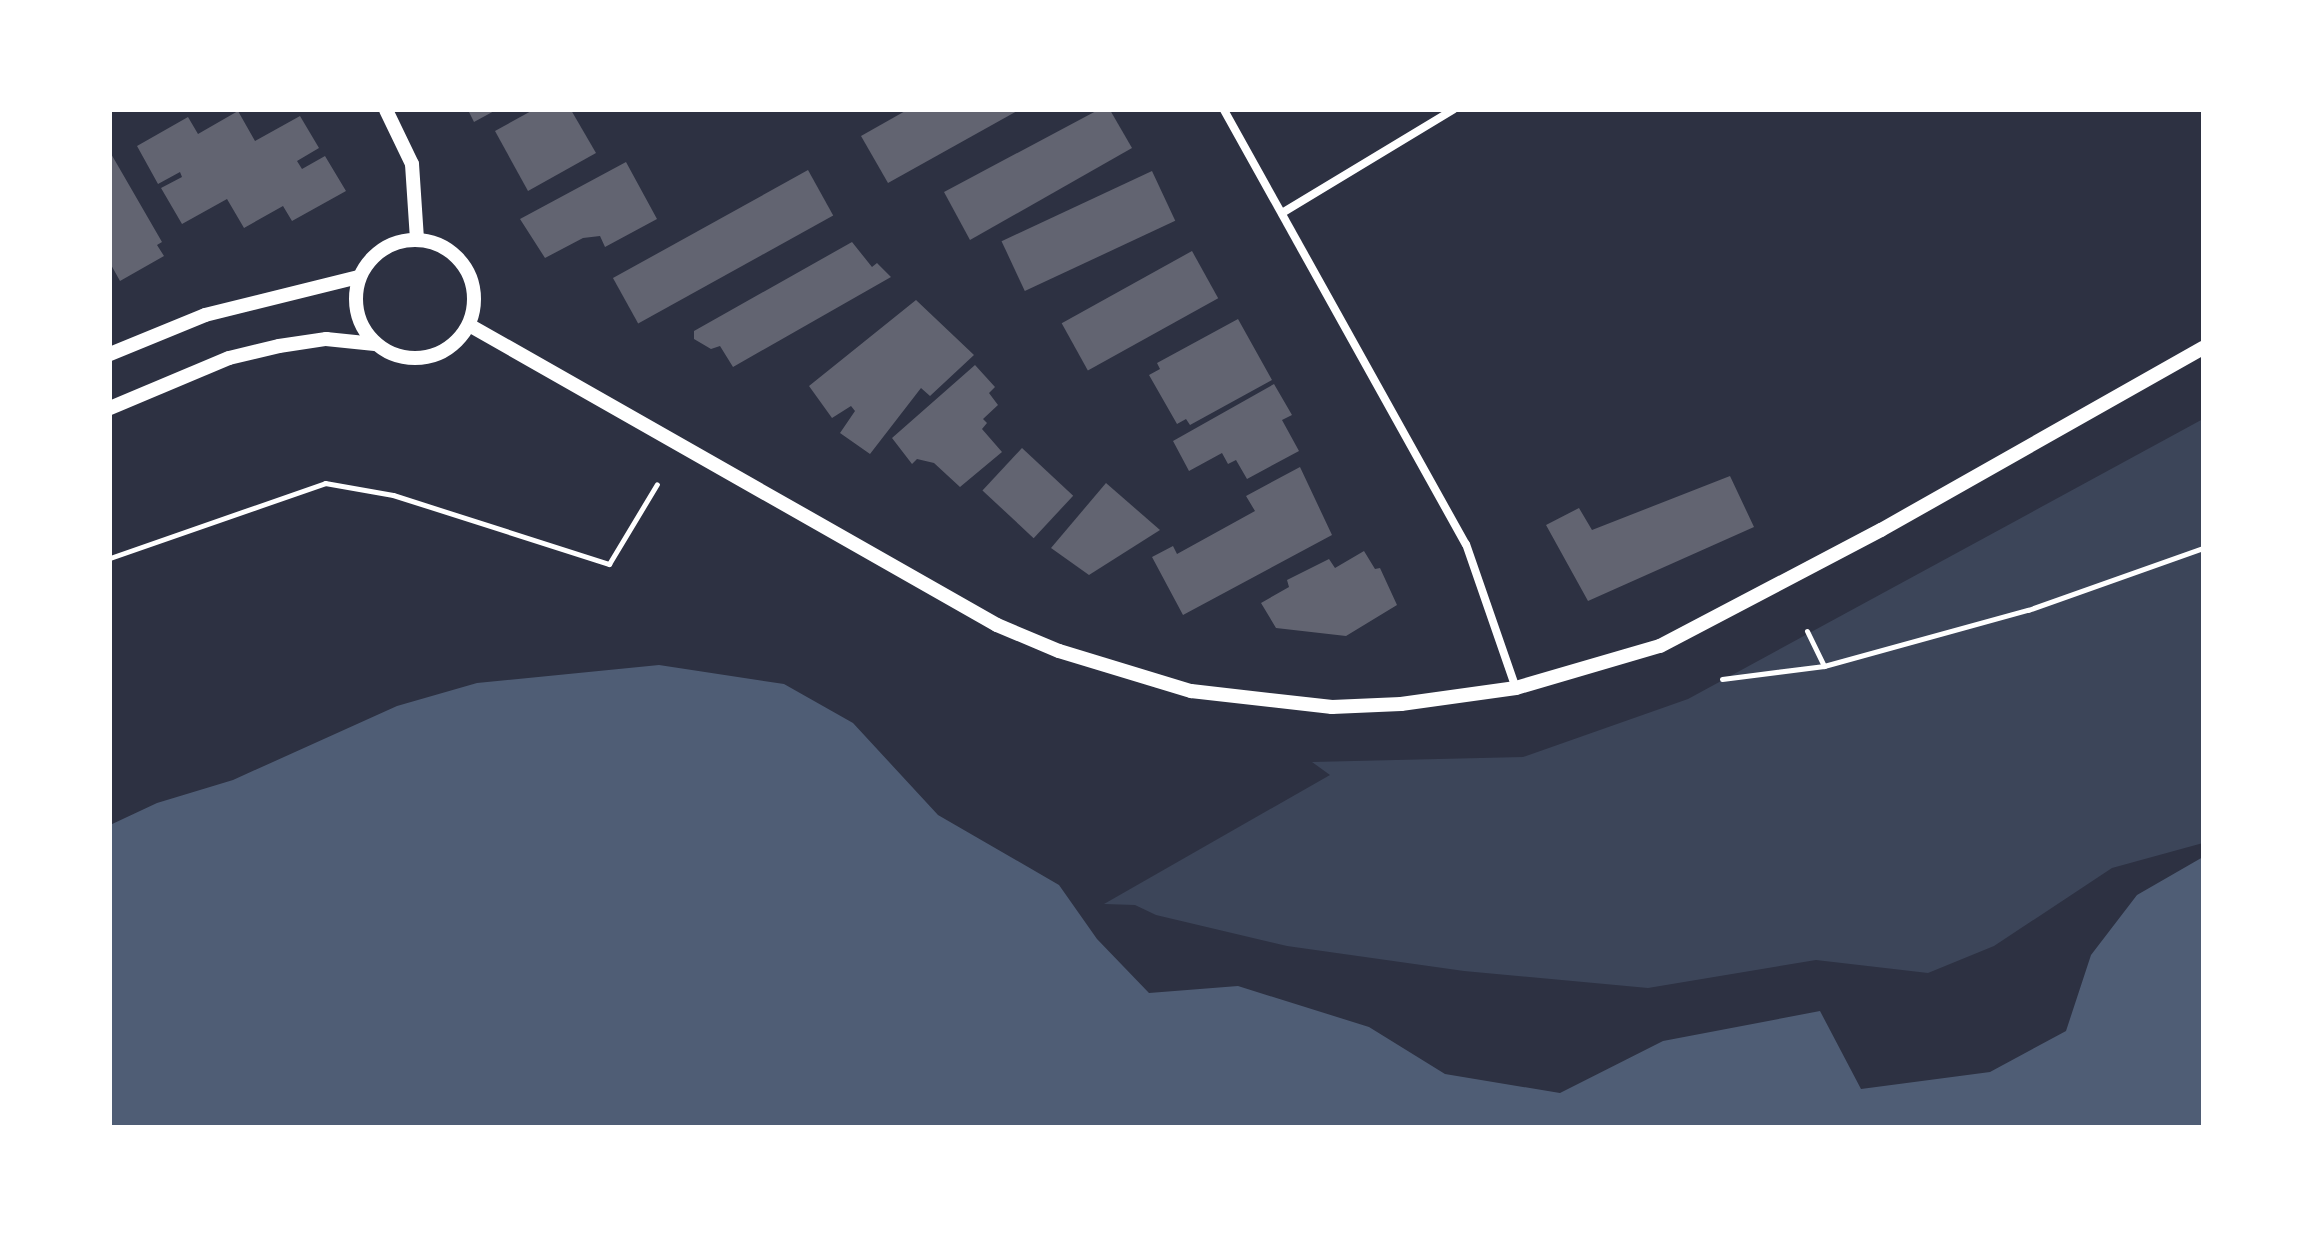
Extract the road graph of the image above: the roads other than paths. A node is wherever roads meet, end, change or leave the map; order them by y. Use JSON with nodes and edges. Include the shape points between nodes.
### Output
{"nodes":[{"id":1,"x":386,"y":110,"type":"edge"},
{"id":2,"x":1224,"y":110,"type":"edge"},
{"id":3,"x":1453,"y":110,"type":"edge"},
{"id":4,"x":1282,"y":213,"type":"junction"},
{"id":5,"x":417,"y":240,"type":"junction"},
{"id":6,"x":359,"y":277,"type":"junction"},
{"id":7,"x":469,"y":325,"type":"junction"},
{"id":8,"x":375,"y":344,"type":"junction"},
{"id":9,"x":2203,"y":348,"type":"edge"},
{"id":10,"x":110,"y":354,"type":"edge"},
{"id":11,"x":110,"y":408,"type":"edge"},
{"id":12,"x":1516,"y":688,"type":"junction"}],
"edges":[{"from":1,"to":5,"type":"street","via":[[412,164]]},
{"from":2,"to":4,"type":"street"},
{"from":3,"to":4,"type":"street"},
{"from":4,"to":12,"type":"street","via":[[1466,544]]},
{"from":5,"to":6,"type":"street","via":[[382,249]]},
{"from":5,"to":7,"type":"street","via":[[453,254],[466,269],[474,306]]},
{"from":6,"to":8,"type":"street","via":[[356,313]]},
{"from":6,"to":10,"type":"street","via":[[205,315]]},
{"from":7,"to":8,"type":"street","via":[[451,346],[427,358],[399,356]]},
{"from":7,"to":12,"type":"street","via":[[997,625],[1059,651],[1191,691],[1332,707],[1401,704]]},
{"from":8,"to":11,"type":"street","via":[[326,339],[229,358]]},
{"from":9,"to":12,"type":"street","via":[[1881,530],[1660,646]]}]}
